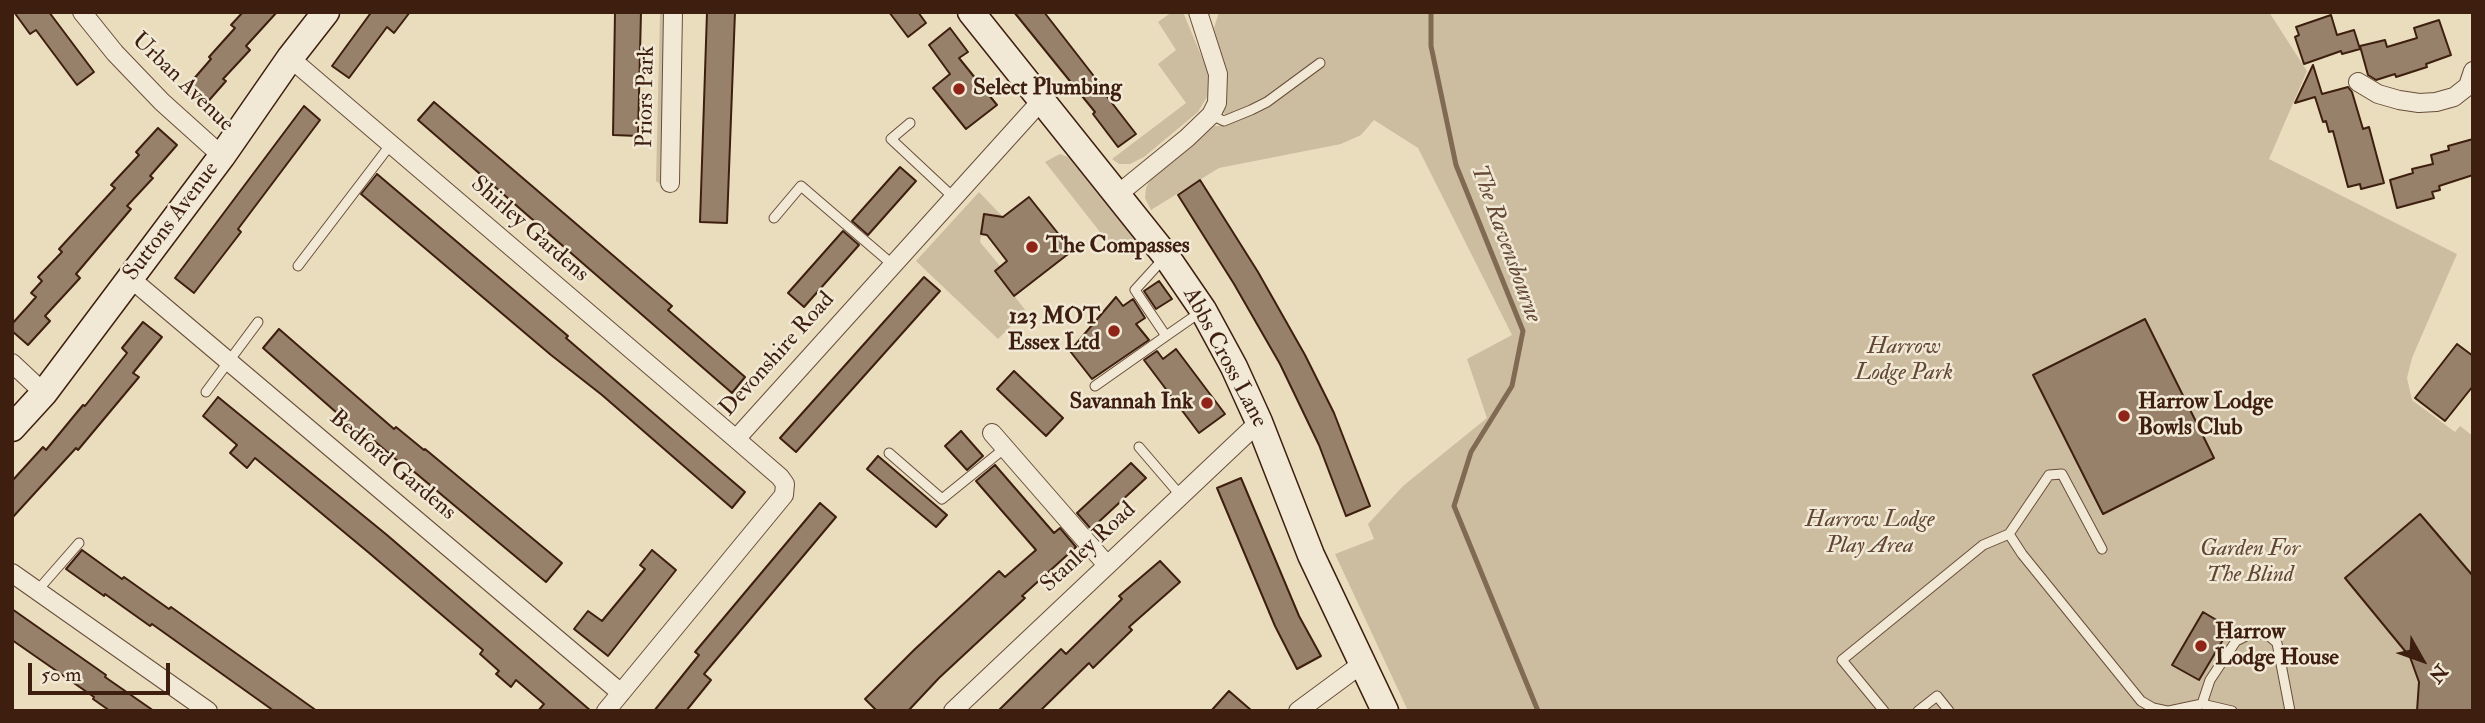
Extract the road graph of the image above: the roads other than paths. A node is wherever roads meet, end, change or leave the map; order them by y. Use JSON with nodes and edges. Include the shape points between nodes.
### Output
{"nodes":[{"id":1,"x":82,"y":12,"type":"edge"},
{"id":2,"x":326,"y":12,"type":"edge"},
{"id":3,"x":673,"y":12,"type":"edge"},
{"id":4,"x":971,"y":12,"type":"edge"},
{"id":5,"x":1198,"y":12,"type":"edge"},
{"id":6,"x":290,"y":58,"type":"junction"},
{"id":7,"x":1320,"y":63,"type":"dead end"},
{"id":8,"x":2473,"y":71,"type":"edge"},
{"id":9,"x":2358,"y":82,"type":"dead end"},
{"id":10,"x":1041,"y":101,"type":"junction"},
{"id":11,"x":1211,"y":115,"type":"junction"},
{"id":12,"x":910,"y":123,"type":"dead end"},
{"id":13,"x":391,"y":144,"type":"junction"},
{"id":14,"x":222,"y":156,"type":"junction"},
{"id":15,"x":670,"y":183,"type":"dead end"},
{"id":16,"x":1117,"y":195,"type":"junction"},
{"id":17,"x":953,"y":197,"type":"junction"},
{"id":18,"x":774,"y":218,"type":"dead end"},
{"id":19,"x":1166,"y":256,"type":"junction"},
{"id":20,"x":893,"y":265,"type":"junction"},
{"id":21,"x":298,"y":266,"type":"dead end"},
{"id":22,"x":130,"y":278,"type":"junction"},
{"id":23,"x":1203,"y":310,"type":"junction"},
{"id":24,"x":258,"y":322,"type":"dead end"},
{"id":25,"x":1166,"y":336,"type":"junction"},
{"id":26,"x":230,"y":360,"type":"junction"},
{"id":27,"x":12,"y":363,"type":"edge"},
{"id":28,"x":1095,"y":386,"type":"dead end"},
{"id":29,"x":206,"y":391,"type":"dead end"},
{"id":30,"x":44,"y":393,"type":"junction"},
{"id":31,"x":1259,"y":422,"type":"junction"},
{"id":32,"x":12,"y":429,"type":"edge"},
{"id":33,"x":992,"y":433,"type":"dead end"},
{"id":34,"x":736,"y":439,"type":"junction"},
{"id":35,"x":1139,"y":447,"type":"dead end"},
{"id":36,"x":1005,"y":448,"type":"junction"},
{"id":37,"x":889,"y":453,"type":"dead end"},
{"id":38,"x":1181,"y":496,"type":"junction"},
{"id":39,"x":2009,"y":534,"type":"junction"},
{"id":40,"x":79,"y":543,"type":"dead end"},
{"id":41,"x":2102,"y":550,"type":"dead end"},
{"id":42,"x":1107,"y":565,"type":"junction"},
{"id":43,"x":14,"y":577,"type":"edge"},
{"id":44,"x":37,"y":591,"type":"junction"},
{"id":45,"x":1363,"y":663,"type":"junction"},
{"id":46,"x":621,"y":693,"type":"junction"},
{"id":47,"x":2202,"y":705,"type":"junction"},
{"id":48,"x":208,"y":711,"type":"edge"},
{"id":49,"x":606,"y":711,"type":"edge"},
{"id":50,"x":953,"y":711,"type":"edge"},
{"id":51,"x":1297,"y":711,"type":"edge"},
{"id":52,"x":1385,"y":711,"type":"edge"},
{"id":53,"x":1884,"y":711,"type":"edge"},
{"id":54,"x":1918,"y":711,"type":"edge"},
{"id":55,"x":1949,"y":711,"type":"edge"},
{"id":56,"x":2168,"y":711,"type":"edge"},
{"id":57,"x":2232,"y":711,"type":"edge"},
{"id":58,"x":2290,"y":711,"type":"edge"}],
"edges":[{"from":1,"to":14,"type":"street","name":"Urban Avenue","via":[[152,92]]},
{"from":2,"to":6,"type":"street","name":"Suttons Avenue"},
{"from":3,"to":15,"type":"street","name":"Priors Park"},
{"from":4,"to":10,"type":"street","name":"Abbs Cross Lane"},
{"from":5,"to":11,"type":"street","via":[[1218,75],[1217,103]]},
{"from":6,"to":13,"type":"street","name":"Shirley Gardens"},
{"from":6,"to":14,"type":"street","name":"Suttons Avenue"},
{"from":7,"to":11,"type":"lane","via":[[1251,110],[1224,121]]},
{"from":8,"to":9,"type":"street","via":[[2468,86],[2454,97],[2436,102],[2399,100]]},
{"from":10,"to":16,"type":"street","name":"Abbs Cross Lane"},
{"from":10,"to":17,"type":"street","name":"Devonshire Road"},
{"from":11,"to":16,"type":"street"},
{"from":12,"to":17,"type":"lane","via":[[891,139]]},
{"from":13,"to":21,"type":"lane"},
{"from":13,"to":34,"type":"street","name":"Shirley Gardens"},
{"from":14,"to":22,"type":"street","name":"Suttons Avenue"},
{"from":16,"to":19,"type":"street","name":"Abbs Cross Lane"},
{"from":17,"to":20,"type":"street","name":"Devonshire Road"},
{"from":18,"to":20,"type":"lane","via":[[801,186]]},
{"from":19,"to":23,"type":"street","name":"Abbs Cross Lane"},
{"from":19,"to":25,"type":"lane","via":[[1135,290]]},
{"from":20,"to":34,"type":"street","name":"Devonshire Road"},
{"from":22,"to":26,"type":"street","name":"Bedford Gardens"},
{"from":22,"to":30,"type":"street","name":"Suttons Avenue"},
{"from":23,"to":25,"type":"lane"},
{"from":23,"to":31,"type":"street","name":"Abbs Cross Lane"},
{"from":24,"to":26,"type":"lane"},
{"from":25,"to":28,"type":"lane"},
{"from":26,"to":29,"type":"lane"},
{"from":26,"to":46,"type":"street","name":"Bedford Gardens"},
{"from":27,"to":30,"type":"street"},
{"from":30,"to":32,"type":"street","name":"Suttons Avenue"},
{"from":31,"to":38,"type":"street","name":"Stanley Road"},
{"from":31,"to":45,"type":"street","name":"Abbs Cross Lane","via":[[1311,555]]},
{"from":33,"to":36,"type":"street"},
{"from":34,"to":46,"type":"street","name":"Devonshire Road","via":[[779,477],[785,484],[784,495]]},
{"from":35,"to":38,"type":"lane"},
{"from":36,"to":37,"type":"lane","via":[[942,499]]},
{"from":36,"to":42,"type":"street"},
{"from":38,"to":42,"type":"street","name":"Stanley Road"},
{"from":39,"to":41,"type":"lane","via":[[2049,475],[2062,474]]},
{"from":39,"to":53,"type":"lane","via":[[1983,545],[1842,660]]},
{"from":39,"to":56,"type":"lane","via":[[2141,701]]},
{"from":40,"to":44,"type":"lane"},
{"from":42,"to":50,"type":"street","name":"Stanley Road"},
{"from":43,"to":44,"type":"street"},
{"from":44,"to":48,"type":"street"},
{"from":45,"to":51,"type":"street"},
{"from":45,"to":52,"type":"street","name":"Abbs Cross Lane"},
{"from":46,"to":49,"type":"street","name":"Devonshire Road"},
{"from":47,"to":56,"type":"lane"},
{"from":47,"to":57,"type":"lane"},
{"from":47,"to":58,"type":"lane","via":[[2210,680],[2236,641],[2252,633],[2268,635],[2277,643]]},
{"from":54,"to":55,"type":"lane","via":[[1937,696]]}]}
